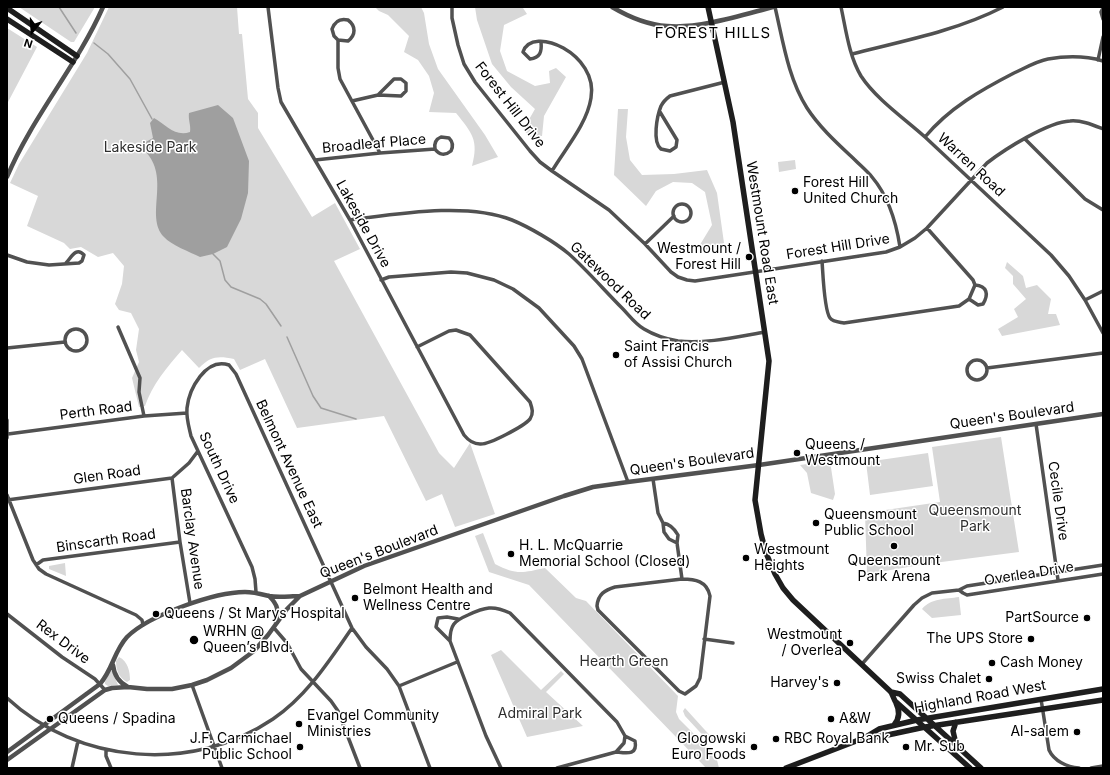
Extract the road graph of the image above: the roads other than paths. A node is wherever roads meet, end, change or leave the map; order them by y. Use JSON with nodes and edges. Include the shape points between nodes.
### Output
{"nodes":[{"id":1,"x":103,"y":7,"type":"edge"},
{"id":2,"x":268,"y":7,"type":"edge"},
{"id":3,"x":452,"y":7,"type":"edge"},
{"id":4,"x":612,"y":7,"type":"edge"},
{"id":5,"x":708,"y":7,"type":"edge"},
{"id":6,"x":774,"y":7,"type":"edge"},
{"id":7,"x":841,"y":7,"type":"edge"},
{"id":8,"x":1003,"y":7,"type":"edge"},
{"id":9,"x":7,"y":8,"type":"edge"},
{"id":10,"x":1103,"y":8,"type":"edge"},
{"id":11,"x":7,"y":19,"type":"edge"},
{"id":12,"x":1103,"y":19,"type":"edge"},
{"id":13,"x":711,"y":22,"type":"junction"},
{"id":14,"x":1103,"y":37,"type":"edge"},
{"id":15,"x":338,"y":40,"type":"junction"},
{"id":16,"x":541,"y":42,"type":"junction"},
{"id":17,"x":852,"y":54,"type":"junction"},
{"id":18,"x":76,"y":56,"type":"junction"},
{"id":19,"x":1098,"y":60,"type":"junction"},
{"id":20,"x":1103,"y":61,"type":"edge"},
{"id":21,"x":73,"y":62,"type":"junction"},
{"id":22,"x":725,"y":82,"type":"junction"},
{"id":23,"x":378,"y":95,"type":"junction"},
{"id":24,"x":352,"y":101,"type":"junction"},
{"id":25,"x":660,"y":112,"type":"junction"},
{"id":26,"x":1103,"y":129,"type":"edge"},
{"id":27,"x":925,"y":137,"type":"junction"},
{"id":28,"x":1025,"y":139,"type":"junction"},
{"id":29,"x":435,"y":149,"type":"junction"},
{"id":30,"x":380,"y":153,"type":"junction"},
{"id":31,"x":315,"y":160,"type":"junction"},
{"id":32,"x":552,"y":171,"type":"junction"},
{"id":33,"x":7,"y":177,"type":"edge"},
{"id":34,"x":971,"y":181,"type":"junction"},
{"id":35,"x":1103,"y":210,"type":"edge"},
{"id":36,"x":674,"y":216,"type":"junction"},
{"id":37,"x":350,"y":220,"type":"junction"},
{"id":38,"x":927,"y":228,"type":"junction"},
{"id":39,"x":645,"y":244,"type":"junction"},
{"id":40,"x":900,"y":247,"type":"junction"},
{"id":41,"x":7,"y":255,"type":"edge"},
{"id":42,"x":822,"y":262,"type":"junction"},
{"id":43,"x":66,"y":263,"type":"junction"},
{"id":44,"x":756,"y":271,"type":"junction"},
{"id":45,"x":381,"y":280,"type":"junction"},
{"id":46,"x":975,"y":285,"type":"junction"},
{"id":47,"x":1103,"y":291,"type":"edge"},
{"id":48,"x":969,"y":299,"type":"junction"},
{"id":49,"x":1085,"y":300,"type":"junction"},
{"id":50,"x":118,"y":327,"type":"dead end"},
{"id":51,"x":764,"y":332,"type":"junction"},
{"id":52,"x":1103,"y":333,"type":"edge"},
{"id":53,"x":66,"y":342,"type":"junction"},
{"id":54,"x":417,"y":347,"type":"junction"},
{"id":55,"x":7,"y":348,"type":"edge"},
{"id":56,"x":1103,"y":353,"type":"edge"},
{"id":57,"x":220,"y":363,"type":"joint"},
{"id":58,"x":987,"y":368,"type":"junction"},
{"id":59,"x":187,"y":413,"type":"junction"},
{"id":60,"x":1103,"y":414,"type":"edge"},
{"id":61,"x":144,"y":416,"type":"junction"},
{"id":62,"x":7,"y":420,"type":"edge"},
{"id":63,"x":1036,"y":424,"type":"junction"},
{"id":64,"x":8,"y":434,"type":"edge"},
{"id":65,"x":7,"y":438,"type":"edge"},
{"id":66,"x":198,"y":451,"type":"junction"},
{"id":67,"x":759,"y":465,"type":"junction"},
{"id":68,"x":172,"y":478,"type":"junction"},
{"id":69,"x":652,"y":479,"type":"junction"},
{"id":70,"x":628,"y":482,"type":"junction"},
{"id":71,"x":8,"y":498,"type":"edge"},
{"id":72,"x":663,"y":523,"type":"junction"},
{"id":73,"x":180,"y":542,"type":"junction"},
{"id":74,"x":677,"y":543,"type":"junction"},
{"id":75,"x":36,"y":565,"type":"junction"},
{"id":76,"x":1103,"y":565,"type":"edge"},
{"id":77,"x":1057,"y":572,"type":"junction"},
{"id":78,"x":1103,"y":574,"type":"edge"},
{"id":79,"x":682,"y":580,"type":"junction"},
{"id":80,"x":1058,"y":580,"type":"junction"},
{"id":81,"x":330,"y":581,"type":"junction"},
{"id":82,"x":959,"y":590,"type":"junction"},
{"id":83,"x":256,"y":592,"type":"junction"},
{"id":84,"x":269,"y":596,"type":"junction"},
{"id":85,"x":300,"y":596,"type":"junction"},
{"id":86,"x":190,"y":604,"type":"junction"},
{"id":87,"x":7,"y":614,"type":"edge"},
{"id":88,"x":458,"y":619,"type":"junction"},
{"id":89,"x":143,"y":625,"type":"junction"},
{"id":90,"x":274,"y":626,"type":"junction"},
{"id":91,"x":352,"y":628,"type":"junction"},
{"id":92,"x":704,"y":639,"type":"junction"},
{"id":93,"x":450,"y":641,"type":"junction"},
{"id":94,"x":733,"y":643,"type":"dead end"},
{"id":95,"x":114,"y":659,"type":"junction"},
{"id":96,"x":457,"y":662,"type":"junction"},
{"id":97,"x":862,"y":664,"type":"junction"},
{"id":98,"x":312,"y":683,"type":"junction"},
{"id":99,"x":100,"y":684,"type":"junction"},
{"id":100,"x":192,"y":685,"type":"junction"},
{"id":101,"x":399,"y":686,"type":"junction"},
{"id":102,"x":128,"y":687,"type":"junction"},
{"id":103,"x":1103,"y":689,"type":"edge"},
{"id":104,"x":105,"y":690,"type":"junction"},
{"id":105,"x":891,"y":692,"type":"junction"},
{"id":106,"x":7,"y":698,"type":"edge"},
{"id":107,"x":1041,"y":699,"type":"junction"},
{"id":108,"x":1103,"y":700,"type":"edge"},
{"id":109,"x":895,"y":701,"type":"junction"},
{"id":110,"x":1043,"y":708,"type":"junction"},
{"id":111,"x":927,"y":718,"type":"junction"},
{"id":112,"x":917,"y":720,"type":"junction"},
{"id":113,"x":956,"y":722,"type":"junction"},
{"id":114,"x":44,"y":725,"type":"junction"},
{"id":115,"x":894,"y":725,"type":"junction"},
{"id":116,"x":935,"y":726,"type":"junction"},
{"id":117,"x":925,"y":727,"type":"junction"},
{"id":118,"x":51,"y":728,"type":"junction"},
{"id":119,"x":625,"y":736,"type":"junction"},
{"id":120,"x":864,"y":738,"type":"junction"},
{"id":121,"x":78,"y":741,"type":"junction"},
{"id":122,"x":214,"y":746,"type":"junction"},
{"id":123,"x":957,"y":746,"type":"junction"},
{"id":124,"x":106,"y":750,"type":"junction"},
{"id":125,"x":7,"y":752,"type":"edge"},
{"id":126,"x":616,"y":752,"type":"junction"},
{"id":127,"x":7,"y":760,"type":"edge"},
{"id":128,"x":1103,"y":766,"type":"edge"},
{"id":129,"x":72,"y":768,"type":"edge"},
{"id":130,"x":111,"y":768,"type":"edge"},
{"id":131,"x":222,"y":768,"type":"edge"},
{"id":132,"x":360,"y":768,"type":"edge"},
{"id":133,"x":430,"y":768,"type":"edge"},
{"id":134,"x":500,"y":768,"type":"edge"},
{"id":135,"x":556,"y":768,"type":"edge"},
{"id":136,"x":786,"y":768,"type":"edge"},
{"id":137,"x":970,"y":768,"type":"edge"},
{"id":138,"x":982,"y":768,"type":"edge"},
{"id":139,"x":1079,"y":768,"type":"edge"},
{"id":140,"x":1091,"y":768,"type":"edge"}],
"edges":[{"from":1,"to":18,"type":"street"},
{"from":2,"to":31,"type":"street","name":"Lakeside Drive","via":[[281,102]]},
{"from":3,"to":32,"type":"street","name":"Forest Hill Drive","via":[[452,18],[464,64],[475,82],[530,151]]},
{"from":4,"to":13,"type":"street","via":[[637,20],[667,26]]},
{"from":5,"to":13,"type":"main road","name":"Westmount Road East"},
{"from":6,"to":13,"type":"street"},
{"from":6,"to":40,"type":"street","via":[[790,71],[807,108],[824,131],[881,188],[894,218]]},
{"from":7,"to":17,"type":"street","name":"Warren Road"},
{"from":8,"to":17,"type":"street","via":[[959,26]]},
{"from":9,"to":18,"type":"main road"},
{"from":10,"to":12,"type":"street"},
{"from":11,"to":21,"type":"main road"},
{"from":13,"to":22,"type":"main road","name":"Westmount Road East"},
{"from":14,"to":19,"type":"street"},
{"from":15,"to":15,"type":"street","via":[[348,40],[353,36],[353,25],[348,20],[339,20],[333,25],[332,33]]},
{"from":15,"to":24,"type":"street","via":[[340,79]]},
{"from":16,"to":16,"type":"street","via":[[528,44],[523,52],[525,56],[530,59],[536,58],[542,49]]},
{"from":16,"to":32,"type":"street","via":[[564,48],[580,60],[590,77],[592,88],[592,97],[586,114]]},
{"from":17,"to":27,"type":"street","name":"Warren Road","via":[[862,77],[875,93]]},
{"from":18,"to":21,"type":"street"},
{"from":19,"to":20,"type":"street"},
{"from":19,"to":27,"type":"street","via":[[1074,57],[1047,59],[1025,68],[956,106]]},
{"from":21,"to":33,"type":"street","via":[[20,149]]},
{"from":22,"to":25,"type":"street","via":[[670,96],[665,100]]},
{"from":22,"to":44,"type":"main road","name":"Westmount Road East"},
{"from":23,"to":23,"type":"street","via":[[401,96],[406,91],[406,83],[394,78]]},
{"from":23,"to":24,"type":"street"},
{"from":24,"to":30,"type":"street"},
{"from":25,"to":25,"type":"street","via":[[656,143],[661,150],[670,152],[676,147],[677,140]]},
{"from":26,"to":28,"type":"street","name":"Forest Hill Drive","via":[[1085,122],[1069,121],[1055,124]]},
{"from":27,"to":34,"type":"street","name":"Warren Road"},
{"from":28,"to":34,"type":"street","name":"Forest Hill Drive","via":[[996,157]]},
{"from":28,"to":35,"type":"street","via":[[1085,199]]},
{"from":29,"to":29,"type":"street","name":"Broadleaf Place","via":[[441,154],[448,154],[452,149],[452,142],[449,138],[441,137],[436,141]]},
{"from":29,"to":30,"type":"street","name":"Broadleaf Place"},
{"from":30,"to":31,"type":"street","name":"Broadleaf Place"},
{"from":31,"to":37,"type":"street","name":"Lakeside Drive"},
{"from":32,"to":39,"type":"street","name":"Forest Hill Drive","via":[[606,207]]},
{"from":34,"to":38,"type":"street","name":"Forest Hill Drive"},
{"from":34,"to":49,"type":"street","name":"Warren Road","via":[[1051,256],[1069,276]]},
{"from":36,"to":36,"type":"street","via":[[678,221],[685,222],[690,218],[691,212],[686,206],[679,205]]},
{"from":36,"to":39,"type":"street"},
{"from":37,"to":45,"type":"street","name":"Lakeside Drive"},
{"from":37,"to":51,"type":"street","name":"Gatewood Road","via":[[439,211],[490,214],[530,229],[568,254],[636,323],[653,334],[677,341],[690,341]]},
{"from":38,"to":40,"type":"street","name":"Forest Hill Drive"},
{"from":38,"to":46,"type":"street"},
{"from":39,"to":44,"type":"street","name":"Forest Hill Drive","via":[[671,272],[687,280]]},
{"from":40,"to":42,"type":"street","name":"Forest Hill Drive","via":[[886,252]]},
{"from":41,"to":43,"type":"street","via":[[49,266]]},
{"from":42,"to":44,"type":"street","name":"Forest Hill Drive"},
{"from":42,"to":48,"type":"street","via":[[827,309],[830,318],[836,322],[959,306]]},
{"from":43,"to":43,"type":"street","via":[[74,253],[84,255],[79,263]]},
{"from":44,"to":51,"type":"main road","name":"Westmount Road East"},
{"from":45,"to":54,"type":"street","name":"Lakeside Drive"},
{"from":45,"to":70,"type":"street","via":[[451,272],[467,273],[494,280],[513,289],[533,304],[574,346],[582,359]]},
{"from":46,"to":48,"type":"street"},
{"from":46,"to":48,"type":"street","via":[[985,288],[986,299],[983,304],[978,305]]},
{"from":47,"to":49,"type":"street"},
{"from":49,"to":52,"type":"street","name":"Warren Road"},
{"from":50,"to":61,"type":"street","via":[[140,378],[139,392]]},
{"from":51,"to":67,"type":"main road","name":"Westmount Road East","via":[[769,368]]},
{"from":53,"to":53,"type":"street","via":[[70,350],[76,351],[83,349],[87,339],[84,332],[74,330],[67,335]]},
{"from":53,"to":55,"type":"street"},
{"from":54,"to":54,"type":"street","name":"Lakeside Drive","via":[[449,330],[463,331],[470,335],[530,402],[533,409],[530,419],[487,443],[471,442],[464,435]]},
{"from":56,"to":58,"type":"street"},
{"from":57,"to":59,"type":"street","name":"South Drive","via":[[208,368],[196,382]]},
{"from":57,"to":81,"type":"street","name":"Belmont Avenue East","via":[[229,365],[236,374]]},
{"from":58,"to":58,"type":"street","via":[[982,361],[974,361],[968,366],[967,372],[972,379],[979,380],[985,377]]},
{"from":59,"to":61,"type":"street","name":"Perth Road"},
{"from":59,"to":66,"type":"street","name":"South Drive","via":[[191,436]]},
{"from":60,"to":63,"type":"street","name":"Queen's Boulevard"},
{"from":61,"to":64,"type":"street","name":"Perth Road"},
{"from":62,"to":64,"type":"street"},
{"from":63,"to":67,"type":"street","name":"Queen's Boulevard"},
{"from":63,"to":77,"type":"street","name":"Cecile Drive"},
{"from":64,"to":65,"type":"street"},
{"from":66,"to":68,"type":"street"},
{"from":66,"to":83,"type":"street","name":"South Drive","via":[[252,567]]},
{"from":67,"to":69,"type":"street","name":"Queen's Boulevard"},
{"from":67,"to":97,"type":"main road","name":"Westmount Road East","via":[[755,500],[761,534],[775,574],[793,600]]},
{"from":68,"to":71,"type":"street","name":"Glen Road"},
{"from":68,"to":73,"type":"street","name":"Barclay Avenue"},
{"from":69,"to":70,"type":"street","name":"Queen's Boulevard"},
{"from":69,"to":72,"type":"street","via":[[658,513]]},
{"from":70,"to":81,"type":"street","name":"Queen's Boulevard","via":[[593,487],[564,496],[364,566]]},
{"from":71,"to":75,"type":"street"},
{"from":72,"to":74,"type":"street","via":[[666,536]]},
{"from":72,"to":74,"type":"street","via":[[676,530]]},
{"from":73,"to":75,"type":"street","name":"Binscarth Road","via":[[44,560]]},
{"from":73,"to":86,"type":"street","name":"Barclay Avenue"},
{"from":74,"to":79,"type":"street"},
{"from":75,"to":89,"type":"street","via":[[46,574],[140,618]]},
{"from":76,"to":77,"type":"street","name":"Overlea Drive"},
{"from":77,"to":80,"type":"street","name":"Cecile Drive"},
{"from":77,"to":82,"type":"street","name":"Overlea Drive","via":[[967,586]]},
{"from":78,"to":80,"type":"street","name":"Overlea Drive"},
{"from":79,"to":92,"type":"street","via":[[698,580],[709,590]]},
{"from":79,"to":92,"type":"street","via":[[607,589],[599,596],[598,610],[679,692],[693,690],[699,682]]},
{"from":80,"to":82,"type":"street","name":"Overlea Drive","via":[[967,595]]},
{"from":81,"to":85,"type":"street","name":"Queen's Boulevard"},
{"from":81,"to":91,"type":"street","name":"Belmont Avenue East"},
{"from":82,"to":97,"type":"street","name":"Overlea Drive","via":[[932,593],[922,598]]},
{"from":83,"to":84,"type":"street","name":"Queen's Boulevard"},
{"from":83,"to":86,"type":"street","name":"Queen's Boulevard","via":[[227,594]]},
{"from":84,"to":85,"type":"street","name":"Queen's Boulevard"},
{"from":84,"to":90,"type":"street","via":[[278,611]]},
{"from":85,"to":90,"type":"street","name":"Queen's Boulevard"},
{"from":86,"to":89,"type":"street","name":"Queen's Boulevard"},
{"from":87,"to":99,"type":"street","name":"Rex Drive","via":[[62,658]]},
{"from":88,"to":93,"type":"street","via":[[451,629]]},
{"from":88,"to":93,"type":"street","via":[[447,616],[438,618],[436,627]]},
{"from":88,"to":119,"type":"street","via":[[485,607],[510,613],[617,722]]},
{"from":89,"to":95,"type":"street","name":"Queen's Boulevard","via":[[128,636]]},
{"from":90,"to":98,"type":"street"},
{"from":90,"to":100,"type":"street","name":"Queen's Boulevard","via":[[254,651],[236,664],[217,676]]},
{"from":91,"to":98,"type":"street","via":[[332,659]]},
{"from":91,"to":101,"type":"street","name":"Belmont Avenue East"},
{"from":92,"to":94,"type":"street"},
{"from":93,"to":96,"type":"street"},
{"from":95,"to":99,"type":"street","name":"Queen's Boulevard","via":[[110,671]]},
{"from":95,"to":102,"type":"street","via":[[116,677]]},
{"from":96,"to":101,"type":"street"},
{"from":96,"to":134,"type":"street"},
{"from":97,"to":105,"type":"main road","name":"Westmount Road East"},
{"from":98,"to":122,"type":"street","via":[[273,719],[230,742]]},
{"from":98,"to":132,"type":"street","via":[[338,711]]},
{"from":99,"to":104,"type":"street","name":"Rex Drive"},
{"from":99,"to":114,"type":"street","name":"Queen's Boulevard"},
{"from":100,"to":102,"type":"street","name":"Queen's Boulevard","via":[[165,690]]},
{"from":100,"to":122,"type":"street"},
{"from":101,"to":133,"type":"street","name":"Belmont Avenue East"},
{"from":102,"to":104,"type":"street","name":"Queen's Boulevard"},
{"from":103,"to":107,"type":"main road","name":"Highland Road West"},
{"from":104,"to":118,"type":"street","name":"Queen's Boulevard"},
{"from":105,"to":109,"type":"main road"},
{"from":105,"to":111,"type":"main road","via":[[900,694]]},
{"from":106,"to":114,"type":"street"},
{"from":107,"to":110,"type":"street"},
{"from":107,"to":111,"type":"main road","name":"Highland Road West"},
{"from":108,"to":110,"type":"main road","name":"Highland Road West"},
{"from":109,"to":112,"type":"main road"},
{"from":109,"to":115,"type":"main road","via":[[899,715]]},
{"from":110,"to":113,"type":"main road","name":"Highland Road West"},
{"from":110,"to":139,"type":"street","via":[[1051,754],[1061,762]]},
{"from":111,"to":112,"type":"main road","name":"Highland Road West"},
{"from":111,"to":116,"type":"main road"},
{"from":112,"to":115,"type":"main road","name":"Highland Road West"},
{"from":112,"to":117,"type":"main road"},
{"from":113,"to":116,"type":"main road","name":"Highland Road West"},
{"from":113,"to":123,"type":"main road","via":[[953,731]]},
{"from":114,"to":118,"type":"street"},
{"from":114,"to":125,"type":"street","name":"Queen's Boulevard"},
{"from":115,"to":120,"type":"main road","name":"Highland Road West","via":[[879,729]]},
{"from":116,"to":117,"type":"main road","name":"Highland Road West"},
{"from":116,"to":123,"type":"main road"},
{"from":117,"to":120,"type":"main road","name":"Highland Road West"},
{"from":117,"to":137,"type":"main road"},
{"from":118,"to":121,"type":"street"},
{"from":118,"to":127,"type":"street","name":"Queen's Boulevard"},
{"from":119,"to":126,"type":"street","via":[[624,743]]},
{"from":119,"to":126,"type":"street","via":[[635,741],[634,750],[630,754]]},
{"from":120,"to":136,"type":"main road","name":"Highland Road West"},
{"from":121,"to":124,"type":"street"},
{"from":121,"to":129,"type":"street"},
{"from":122,"to":124,"type":"street","via":[[163,756]]},
{"from":122,"to":131,"type":"street"},
{"from":123,"to":138,"type":"main road"},
{"from":124,"to":130,"type":"street"},
{"from":126,"to":135,"type":"street"},
{"from":128,"to":140,"type":"street"}]}
